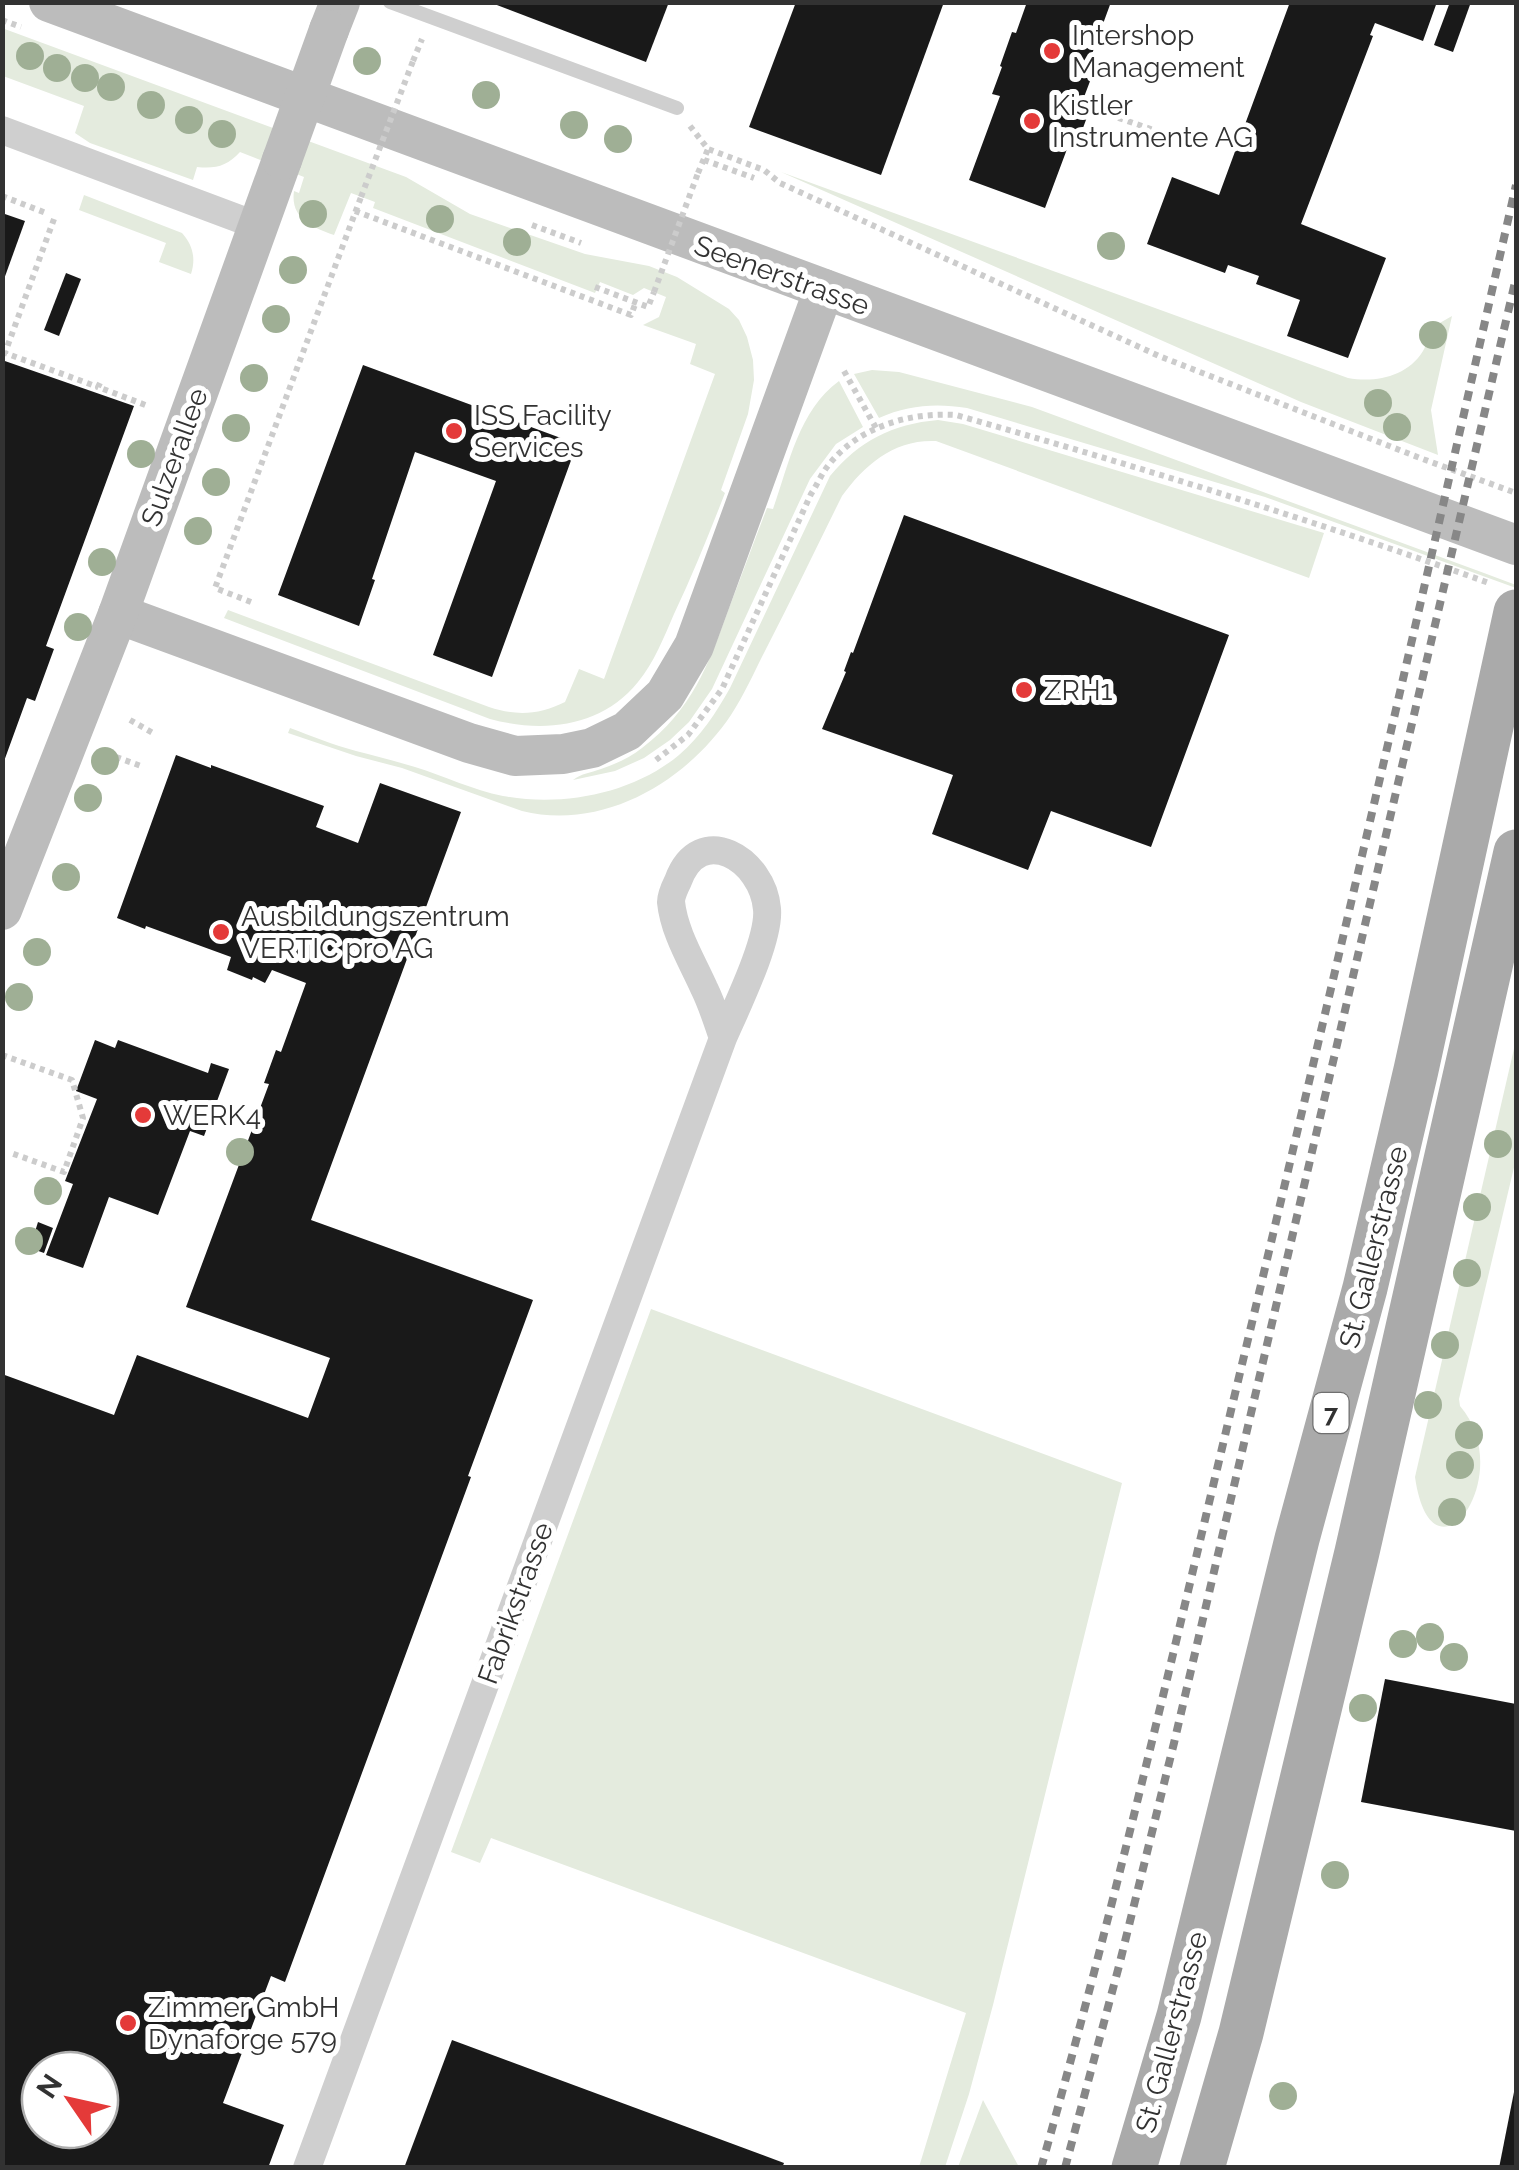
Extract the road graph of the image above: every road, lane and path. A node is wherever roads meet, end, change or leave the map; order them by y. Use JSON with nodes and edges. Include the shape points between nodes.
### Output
{"nodes":[{"id":1,"x":48,"y":2,"type":"edge"},
{"id":2,"x":390,"y":2,"type":"edge"},
{"id":3,"x":334,"y":16,"type":"edge"},
{"id":4,"x":413,"y":62,"type":"dead end"},
{"id":5,"x":677,"y":108,"type":"joint"},
{"id":6,"x":1090,"y":108,"type":"dead end"},
{"id":7,"x":2,"y":130,"type":"edge"},
{"id":8,"x":1185,"y":141,"type":"dead end"},
{"id":9,"x":708,"y":149,"type":"junction"},
{"id":10,"x":704,"y":160,"type":"junction"},
{"id":11,"x":754,"y":178,"type":"dead end"},
{"id":12,"x":2,"y":196,"type":"edge"},
{"id":13,"x":355,"y":211,"type":"junction"},
{"id":14,"x":46,"y":213,"type":"dead end"},
{"id":15,"x":54,"y":218,"type":"dead end"},
{"id":16,"x":258,"y":226,"type":"junction"},
{"id":17,"x":595,"y":287,"type":"dead end"},
{"id":18,"x":824,"y":290,"type":"junction"},
{"id":19,"x":636,"y":302,"type":"junction"},
{"id":20,"x":844,"y":371,"type":"dead end"},
{"id":21,"x":148,"y":406,"type":"dead end"},
{"id":22,"x":876,"y":428,"type":"junction"},
{"id":23,"x":1516,"y":493,"type":"edge"},
{"id":24,"x":1516,"y":546,"type":"edge"},
{"id":25,"x":250,"y":602,"type":"dead end"},
{"id":26,"x":118,"y":614,"type":"junction"},
{"id":27,"x":1508,"y":617,"type":"edge"},
{"id":28,"x":130,"y":720,"type":"dead end"},
{"id":29,"x":154,"y":732,"type":"dead end"},
{"id":30,"x":116,"y":756,"type":"dead end"},
{"id":31,"x":650,"y":764,"type":"dead end"},
{"id":32,"x":141,"y":766,"type":"dead end"},
{"id":33,"x":1516,"y":852,"type":"edge"},
{"id":34,"x":2,"y":910,"type":"edge"},
{"id":35,"x":722,"y":1038,"type":"junction"},
{"id":36,"x":2,"y":1054,"type":"edge"},
{"id":37,"x":11,"y":1153,"type":"dead end"},
{"id":38,"x":306,"y":2168,"type":"edge"},
{"id":39,"x":1134,"y":2168,"type":"edge"},
{"id":40,"x":1202,"y":2168,"type":"edge"}],
"edges":[{"from":1,"to":18,"type":"main road","name":"Seenerstrasse"},
{"from":2,"to":5,"type":"lane"},
{"from":3,"to":16,"type":"main road","name":"Sulzerallee","bridge":true},
{"from":4,"to":13,"type":"path","bridge":true},
{"from":5,"to":9,"type":"path"},
{"from":6,"to":8,"type":"path"},
{"from":7,"to":16,"type":"street"},
{"from":9,"to":10,"type":"path"},
{"from":9,"to":23,"type":"path","via":[[1160,356]]},
{"from":10,"to":11,"type":"path"},
{"from":10,"to":19,"type":"path","bridge":true,"via":[[648,307]]},
{"from":12,"to":14,"type":"path"},
{"from":13,"to":19,"type":"path","via":[[631,315]]},
{"from":13,"to":25,"type":"path","via":[[215,588]]},
{"from":15,"to":21,"type":"path","via":[[4,352]]},
{"from":16,"to":26,"type":"main road","name":"Sulzerallee"},
{"from":17,"to":19,"type":"path"},
{"from":18,"to":24,"type":"main road","name":"Seenerstrasse"},
{"from":18,"to":26,"type":"main road","via":[[694,646],[665,695],[627,730],[592,748],[515,756]]},
{"from":20,"to":22,"type":"path"},
{"from":22,"to":27,"type":"path","via":[[911,416],[956,415],[1172,478],[1382,544]]},
{"from":22,"to":31,"type":"path","via":[[828,466],[722,689],[688,735]]},
{"from":26,"to":34,"type":"main road","name":"Sulzerallee"},
{"from":27,"to":39,"type":"main road","name":"St. Gallerstrasse","number":"7","via":[[1416,1070],[1364,1288],[1179,2016]]},
{"from":28,"to":29,"type":"path"},
{"from":30,"to":32,"type":"path"},
{"from":33,"to":40,"type":"main road","name":"St. Gallerstrasse","number":"7","via":[[1357,1552]]},
{"from":35,"to":35,"type":"street","name":"Fabrikstrasse","via":[[671,900],[680,874],[697,855],[715,849],[751,868],[768,910]]},
{"from":35,"to":38,"type":"street","name":"Fabrikstrasse"},
{"from":36,"to":37,"type":"path","via":[[72,1080],[83,1118],[64,1172]]}]}
